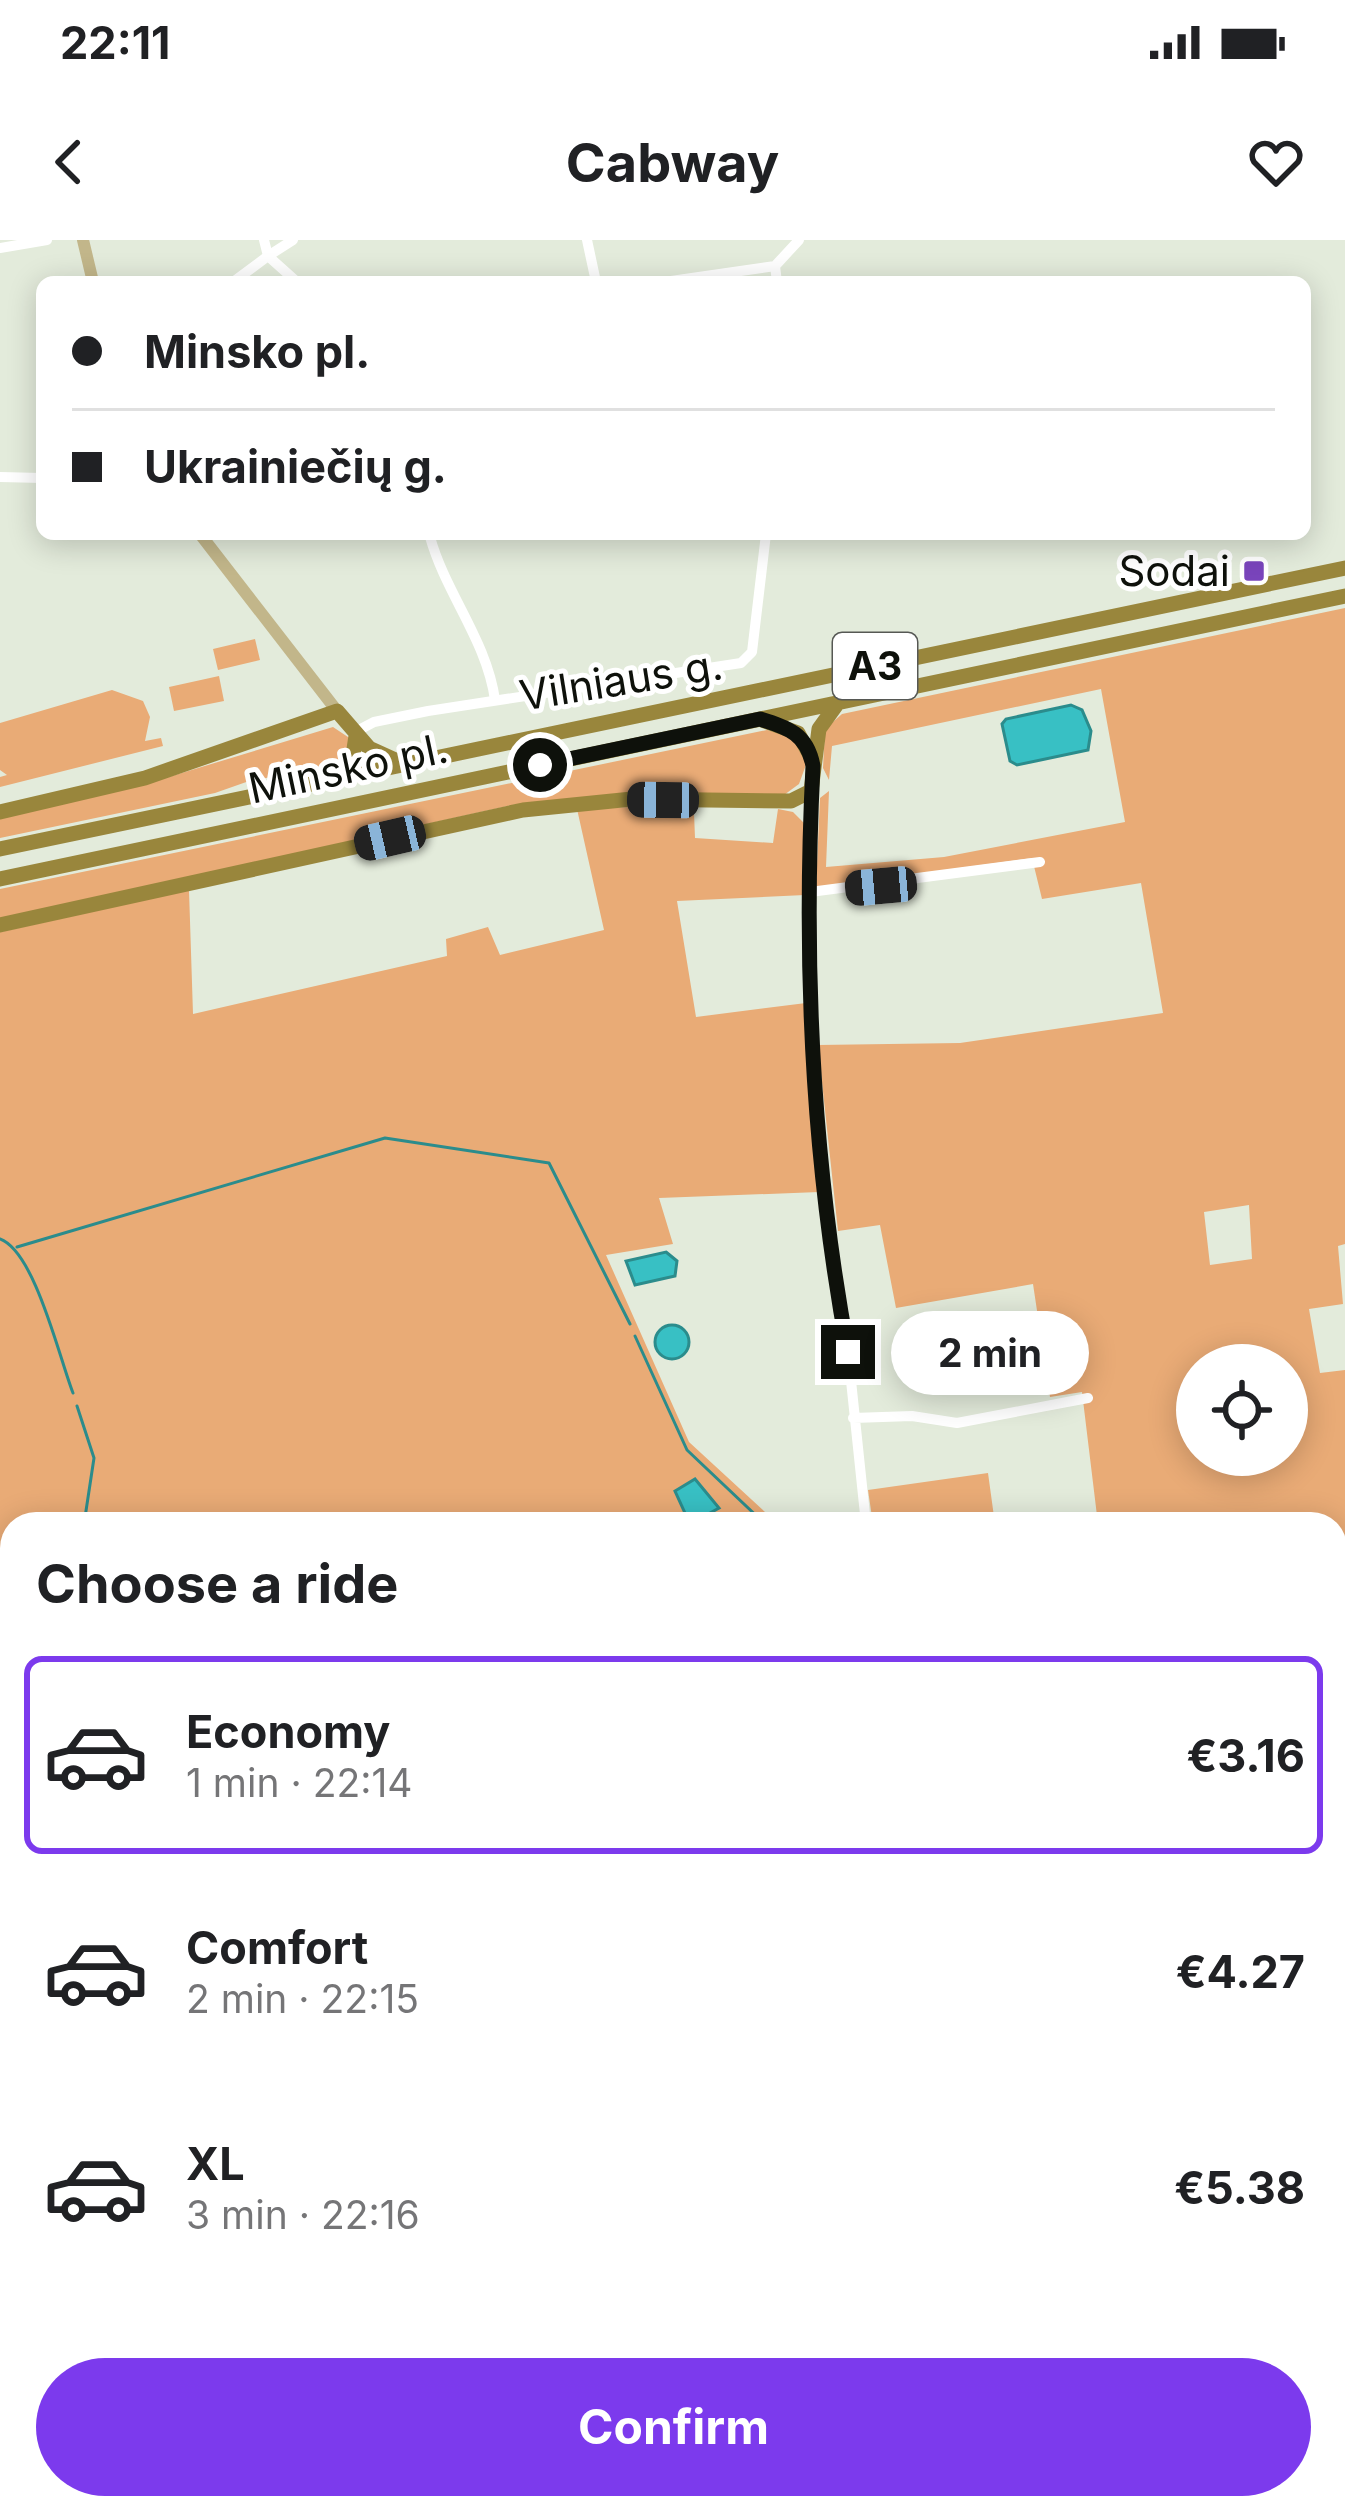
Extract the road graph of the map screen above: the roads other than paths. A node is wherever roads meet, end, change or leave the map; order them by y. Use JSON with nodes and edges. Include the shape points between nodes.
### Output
{"nodes":[{"id":1,"x":47,"y":240,"type":"edge"},
{"id":2,"x":83,"y":240,"type":"edge"},
{"id":3,"x":264,"y":240,"type":"edge"},
{"id":4,"x":293,"y":240,"type":"edge"},
{"id":5,"x":587,"y":240,"type":"edge"},
{"id":6,"x":799,"y":240,"type":"edge"},
{"id":7,"x":0,"y":248,"type":"edge"},
{"id":8,"x":268,"y":256,"type":"junction"},
{"id":9,"x":775,"y":266,"type":"junction"},
{"id":10,"x":92,"y":276,"type":"edge"},
{"id":11,"x":241,"y":276,"type":"edge"},
{"id":12,"x":290,"y":276,"type":"edge"},
{"id":13,"x":595,"y":276,"type":"edge"},
{"id":14,"x":706,"y":276,"type":"edge"},
{"id":15,"x":776,"y":276,"type":"edge"},
{"id":16,"x":0,"y":476,"type":"edge"},
{"id":17,"x":36,"y":478,"type":"edge"},
{"id":18,"x":205,"y":540,"type":"edge"},
{"id":19,"x":431,"y":540,"type":"edge"},
{"id":20,"x":765,"y":540,"type":"edge"},
{"id":21,"x":1345,"y":568,"type":"edge"},
{"id":22,"x":1345,"y":596,"type":"edge"},
{"id":23,"x":495,"y":700,"type":"junction"},
{"id":24,"x":838,"y":703,"type":"junction"},
{"id":25,"x":337,"y":711,"type":"junction"},
{"id":26,"x":760,"y":719,"type":"junction"},
{"id":27,"x":354,"y":734,"type":"junction"},
{"id":28,"x":405,"y":764,"type":"junction"},
{"id":29,"x":813,"y":766,"type":"junction"},
{"id":30,"x":334,"y":779,"type":"junction"},
{"id":31,"x":812,"y":791,"type":"junction"},
{"id":32,"x":0,"y":812,"type":"edge"},
{"id":33,"x":0,"y":849,"type":"edge"},
{"id":34,"x":1040,"y":862,"type":"dead end"},
{"id":35,"x":0,"y":878,"type":"edge"},
{"id":36,"x":810,"y":892,"type":"junction"},
{"id":37,"x":0,"y":925,"type":"edge"},
{"id":38,"x":1088,"y":1398,"type":"dead end"},
{"id":39,"x":853,"y":1418,"type":"junction"},
{"id":40,"x":865,"y":1512,"type":"edge"}],
"edges":[{"from":1,"to":7,"type":"street"},
{"from":2,"to":10,"type":"main road"},
{"from":3,"to":8,"type":"street"},
{"from":4,"to":8,"type":"street"},
{"from":5,"to":13,"type":"street"},
{"from":6,"to":9,"type":"street"},
{"from":8,"to":11,"type":"street"},
{"from":8,"to":12,"type":"street"},
{"from":9,"to":14,"type":"street"},
{"from":9,"to":15,"type":"street"},
{"from":16,"to":17,"type":"street"},
{"from":18,"to":25,"type":"main road"},
{"from":19,"to":23,"type":"street","name":"Vilniaus g."},
{"from":20,"to":23,"type":"street","name":"Vilniaus g.","via":[[747,659]]},
{"from":21,"to":28,"type":"highway","name":"Minsko pl.","number":"A3"},
{"from":22,"to":24,"type":"highway","name":"Minsko pl.","number":"A3"},
{"from":23,"to":27,"type":"street","name":"Vilniaus g.","via":[[374,722]]},
{"from":24,"to":26,"type":"highway","name":"Minsko pl.","number":"A3"},
{"from":24,"to":29,"type":"highway","via":[[819,729]]},
{"from":25,"to":27,"type":"highway"},
{"from":25,"to":32,"type":"highway","via":[[145,778]]},
{"from":26,"to":29,"type":"highway","via":[[798,734]]},
{"from":26,"to":35,"type":"highway","name":"Minsko pl.","number":"A3"},
{"from":27,"to":28,"type":"highway"},
{"from":27,"to":30,"type":"highway","via":[[352,762]]},
{"from":28,"to":30,"type":"highway","name":"Minsko pl.","number":"A3"},
{"from":29,"to":31,"type":"highway"},
{"from":30,"to":33,"type":"highway","name":"Minsko pl.","number":"A3"},
{"from":31,"to":36,"type":"street"},
{"from":31,"to":37,"type":"highway","via":[[769,804],[632,799],[523,810]]},
{"from":34,"to":36,"type":"street"},
{"from":36,"to":39,"type":"street","via":[[824,1209]]},
{"from":38,"to":39,"type":"street","via":[[957,1423]]},
{"from":39,"to":40,"type":"street"}]}
